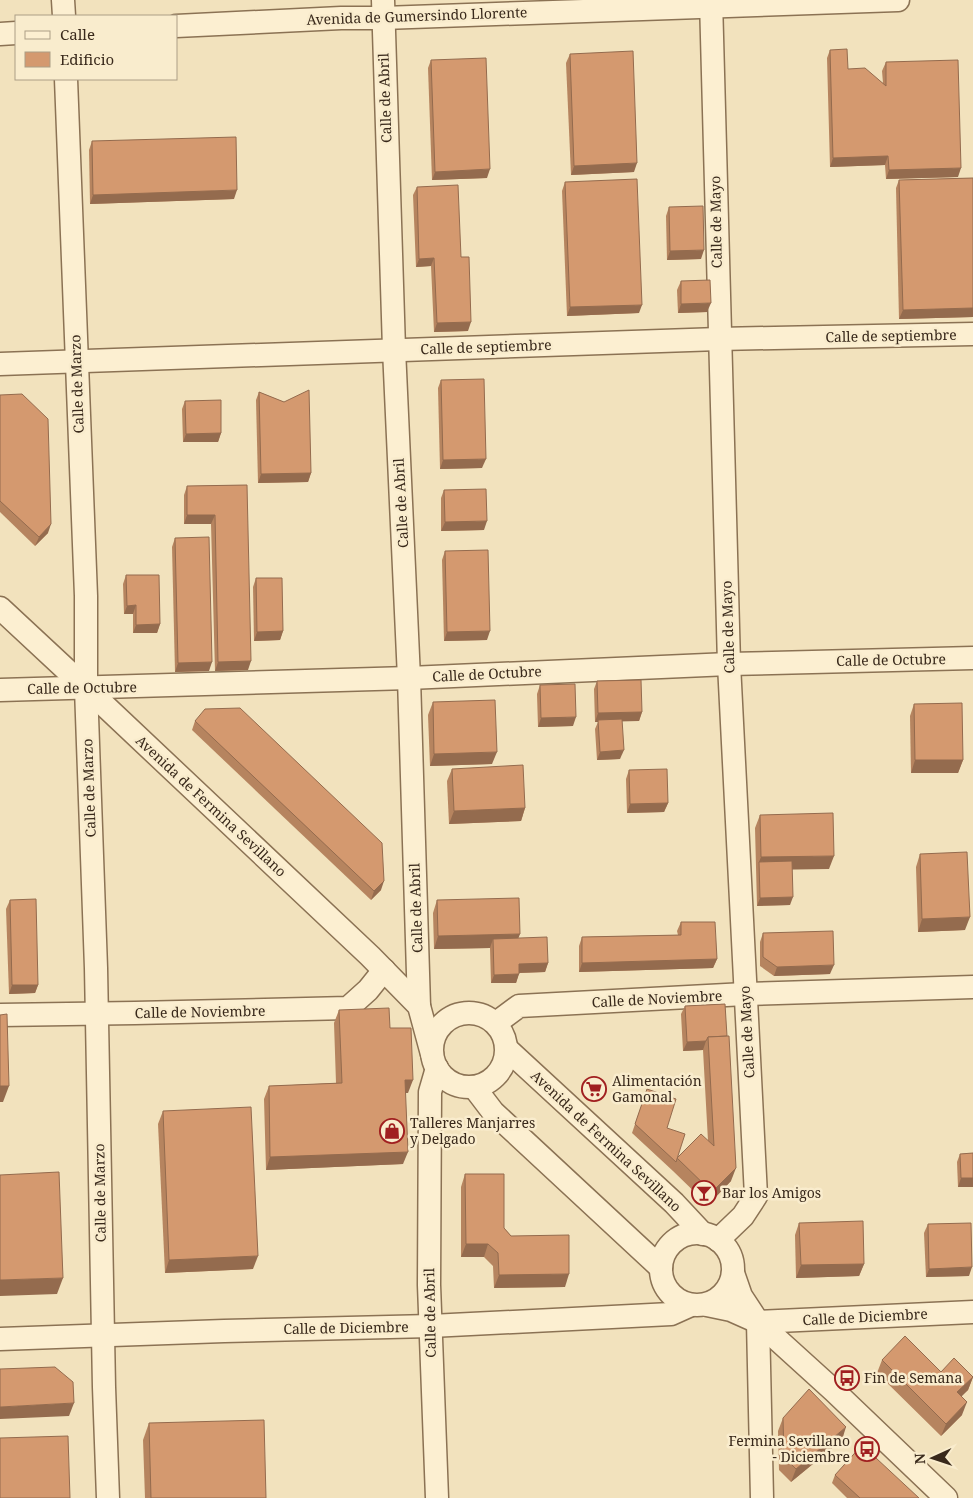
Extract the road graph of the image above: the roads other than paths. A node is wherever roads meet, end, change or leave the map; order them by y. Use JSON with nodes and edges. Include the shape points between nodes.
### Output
{"nodes":[{"id":1,"x":63,"y":0,"type":"edge"},
{"id":2,"x":898,"y":0,"type":"edge"},
{"id":3,"x":711,"y":4,"type":"edge"},
{"id":4,"x":383,"y":9,"type":"edge"},
{"id":5,"x":64,"y":15,"type":"edge"},
{"id":6,"x":178,"y":26,"type":"edge"},
{"id":7,"x":15,"y":33,"type":"edge"},
{"id":8,"x":0,"y":34,"type":"edge"},
{"id":9,"x":66,"y":80,"type":"edge"},
{"id":10,"x":973,"y":334,"type":"edge"},
{"id":11,"x":719,"y":339,"type":"junction"},
{"id":12,"x":394,"y":349,"type":"junction"},
{"id":13,"x":76,"y":360,"type":"junction"},
{"id":14,"x":0,"y":364,"type":"edge"},
{"id":15,"x":0,"y":608,"type":"edge"},
{"id":16,"x":973,"y":658,"type":"edge"},
{"id":17,"x":729,"y":664,"type":"junction"},
{"id":18,"x":409,"y":678,"type":"junction"},
{"id":19,"x":86,"y":688,"type":"junction"},
{"id":20,"x":0,"y":690,"type":"edge"},
{"id":21,"x":384,"y":970,"type":"junction"},
{"id":22,"x":973,"y":987,"type":"edge"},
{"id":23,"x":745,"y":994,"type":"junction"},
{"id":24,"x":420,"y":1006,"type":"junction"},
{"id":25,"x":464,"y":1012,"type":"junction"},
{"id":26,"x":0,"y":1014,"type":"edge"},
{"id":27,"x":97,"y":1014,"type":"junction"},
{"id":28,"x":496,"y":1023,"type":"junction"},
{"id":29,"x":507,"y":1049,"type":"junction"},
{"id":30,"x":434,"y":1061,"type":"junction"},
{"id":31,"x":474,"y":1087,"type":"junction"},
{"id":32,"x":711,"y":1236,"type":"junction"},
{"id":33,"x":661,"y":1268,"type":"junction"},
{"id":34,"x":733,"y":1273,"type":"junction"},
{"id":35,"x":699,"y":1305,"type":"junction"},
{"id":36,"x":973,"y":1312,"type":"edge"},
{"id":37,"x":758,"y":1322,"type":"junction"},
{"id":38,"x":431,"y":1326,"type":"junction"},
{"id":39,"x":104,"y":1335,"type":"junction"},
{"id":40,"x":0,"y":1339,"type":"edge"},
{"id":41,"x":108,"y":1498,"type":"edge"},
{"id":42,"x":437,"y":1498,"type":"edge"},
{"id":43,"x":762,"y":1498,"type":"edge"},
{"id":44,"x":946,"y":1498,"type":"edge"}],
"edges":[{"from":1,"to":5,"type":"street"},
{"from":2,"to":3,"type":"street","name":"Avenida de Gumersindo Llorente"},
{"from":3,"to":4,"type":"street","name":"Avenida de Gumersindo Llorente"},
{"from":3,"to":11,"type":"street","name":"Calle de Mayo"},
{"from":4,"to":6,"type":"street","name":"Avenida de Gumersindo Llorente","via":[[341,18]]},
{"from":4,"to":12,"type":"street","name":"Calle de Abril"},
{"from":7,"to":8,"type":"street"},
{"from":9,"to":13,"type":"street","name":"Calle de Marzo"},
{"from":10,"to":11,"type":"street","name":"Calle de septiembre"},
{"from":11,"to":12,"type":"street","name":"Calle de septiembre"},
{"from":11,"to":17,"type":"street","name":"Calle de Mayo"},
{"from":12,"to":13,"type":"street","name":"Calle de septiembre"},
{"from":12,"to":18,"type":"street","name":"Calle de Abril"},
{"from":13,"to":14,"type":"street","name":"Calle de septiembre"},
{"from":13,"to":19,"type":"street","name":"Calle de Marzo","via":[[86,596]]},
{"from":15,"to":19,"type":"street","name":"Avenida de Fermina Sevillano"},
{"from":16,"to":17,"type":"street","name":"Calle de Octubre"},
{"from":17,"to":18,"type":"street","name":"Calle de Octubre"},
{"from":17,"to":23,"type":"street","name":"Calle de Mayo"},
{"from":18,"to":19,"type":"street","name":"Calle de Octubre"},
{"from":18,"to":24,"type":"street","name":"Calle de Abril"},
{"from":19,"to":20,"type":"street","name":"Calle de Octubre"},
{"from":19,"to":21,"type":"street","name":"Avenida de Fermina Sevillano"},
{"from":19,"to":27,"type":"street","name":"Calle de Marzo"},
{"from":21,"to":24,"type":"street","name":"Avenida de Fermina Sevillano"},
{"from":21,"to":27,"type":"street","name":"Calle de Noviembre","via":[[348,1008]]},
{"from":22,"to":23,"type":"street","name":"Calle de Noviembre"},
{"from":23,"to":28,"type":"street","name":"Calle de Noviembre","via":[[519,1006]]},
{"from":23,"to":32,"type":"street","name":"Calle de Mayo","via":[[756,1196],[743,1216]]},
{"from":24,"to":25,"type":"street"},
{"from":24,"to":30,"type":"street"},
{"from":25,"to":28,"type":"street","via":[[476,1012]]},
{"from":25,"to":30,"type":"street","via":[[440,1026],[433,1039]]},
{"from":26,"to":27,"type":"street","name":"Calle de Noviembre"},
{"from":27,"to":39,"type":"street","name":"Calle de Marzo"},
{"from":28,"to":29,"type":"street","via":[[504,1035]]},
{"from":29,"to":31,"type":"street","via":[[497,1074],[487,1083]]},
{"from":29,"to":32,"type":"street","name":"Avenida de Fermina Sevillano"},
{"from":30,"to":31,"type":"street","via":[[443,1077],[452,1083]]},
{"from":30,"to":38,"type":"street","name":"Calle de Abril","via":[[430,1092]]},
{"from":31,"to":33,"type":"street","via":[[493,1112]]},
{"from":32,"to":33,"type":"street","via":[[688,1234],[674,1241],[665,1253]]},
{"from":32,"to":34,"type":"street","via":[[730,1254]]},
{"from":33,"to":35,"type":"street","via":[[664,1285],[675,1298]]},
{"from":34,"to":35,"type":"street","via":[[729,1287],[720,1298]]},
{"from":34,"to":37,"type":"street","via":[[741,1296]]},
{"from":35,"to":37,"type":"street","via":[[731,1310]]},
{"from":35,"to":38,"type":"street","name":"Calle de Diciembre","via":[[671,1314]]},
{"from":36,"to":37,"type":"street","name":"Calle de Diciembre"},
{"from":37,"to":43,"type":"street"},
{"from":37,"to":44,"type":"street"},
{"from":38,"to":39,"type":"street","name":"Calle de Diciembre"},
{"from":38,"to":42,"type":"street","name":"Calle de Abril"},
{"from":39,"to":40,"type":"street","name":"Calle de Diciembre"},
{"from":39,"to":41,"type":"street","name":"Calle de Marzo"}]}
